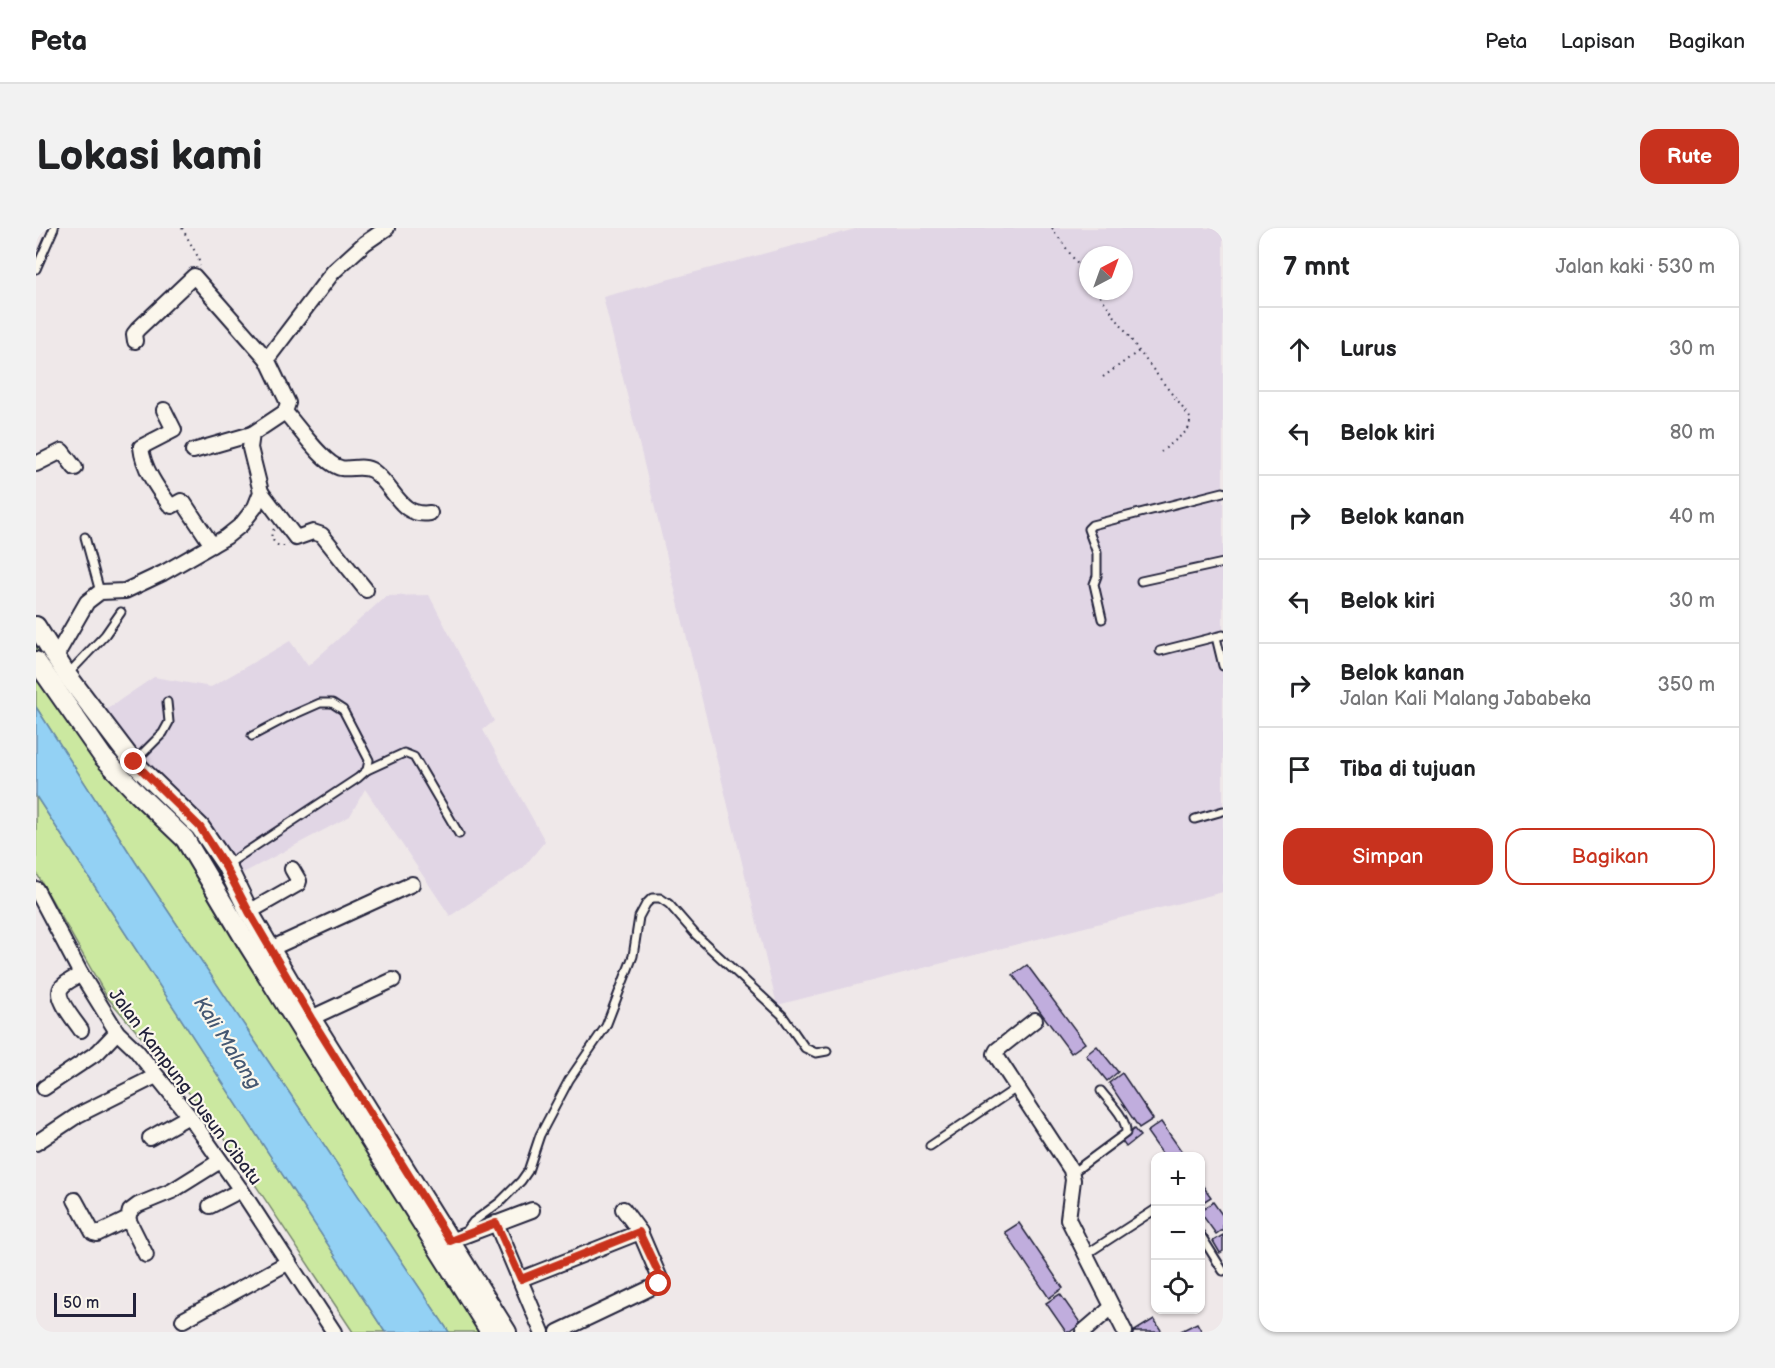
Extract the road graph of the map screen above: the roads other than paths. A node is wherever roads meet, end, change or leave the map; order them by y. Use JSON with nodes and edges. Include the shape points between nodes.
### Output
{"nodes":[{"id":1,"x":54,"y":228,"type":"edge"},
{"id":2,"x":387,"y":228,"type":"edge"},
{"id":3,"x":36,"y":269,"type":"edge"},
{"id":4,"x":135,"y":341,"type":"dead end"},
{"id":5,"x":267,"y":359,"type":"junction"},
{"id":6,"x":164,"y":410,"type":"dead end"},
{"id":7,"x":285,"y":412,"type":"junction"},
{"id":8,"x":252,"y":434,"type":"junction"},
{"id":9,"x":193,"y":451,"type":"dead end"},
{"id":10,"x":36,"y":464,"type":"edge"},
{"id":11,"x":75,"y":468,"type":"dead end"},
{"id":12,"x":261,"y":492,"type":"junction"},
{"id":13,"x":1223,"y":492,"type":"edge"},
{"id":14,"x":430,"y":513,"type":"dead end"},
{"id":15,"x":85,"y":537,"type":"dead end"},
{"id":16,"x":212,"y":544,"type":"junction"},
{"id":17,"x":1223,"y":563,"type":"edge"},
{"id":18,"x":1141,"y":581,"type":"dead end"},
{"id":19,"x":366,"y":590,"type":"dead end"},
{"id":20,"x":100,"y":592,"type":"junction"},
{"id":21,"x":121,"y":612,"type":"dead end"},
{"id":22,"x":1102,"y":619,"type":"dead end"},
{"id":23,"x":36,"y":626,"type":"edge"},
{"id":24,"x":1219,"y":636,"type":"edge"},
{"id":25,"x":1160,"y":651,"type":"dead end"},
{"id":26,"x":56,"y":656,"type":"junction"},
{"id":27,"x":37,"y":665,"type":"edge"},
{"id":28,"x":1223,"y":666,"type":"edge"},
{"id":29,"x":67,"y":675,"type":"junction"},
{"id":30,"x":167,"y":702,"type":"dead end"},
{"id":31,"x":252,"y":736,"type":"dead end"},
{"id":32,"x":134,"y":762,"type":"junction"},
{"id":33,"x":367,"y":770,"type":"junction"},
{"id":34,"x":1223,"y":812,"type":"edge"},
{"id":35,"x":1195,"y":819,"type":"dead end"},
{"id":36,"x":459,"y":834,"type":"dead end"},
{"id":37,"x":225,"y":866,"type":"junction"},
{"id":38,"x":292,"y":869,"type":"dead end"},
{"id":39,"x":208,"y":875,"type":"junction"},
{"id":40,"x":412,"y":884,"type":"dead end"},
{"id":41,"x":36,"y":889,"type":"edge"},
{"id":42,"x":41,"y":912,"type":"edge"},
{"id":43,"x":249,"y":912,"type":"junction"},
{"id":44,"x":270,"y":949,"type":"junction"},
{"id":45,"x":81,"y":974,"type":"junction"},
{"id":46,"x":393,"y":980,"type":"dead end"},
{"id":47,"x":311,"y":1018,"type":"junction"},
{"id":48,"x":1035,"y":1020,"type":"dead end"},
{"id":49,"x":81,"y":1030,"type":"dead end"},
{"id":50,"x":117,"y":1032,"type":"junction"},
{"id":51,"x":827,"y":1051,"type":"dead end"},
{"id":52,"x":156,"y":1076,"type":"junction"},
{"id":53,"x":1018,"y":1087,"type":"junction"},
{"id":54,"x":44,"y":1088,"type":"dead end"},
{"id":55,"x":1101,"y":1091,"type":"dead end"},
{"id":56,"x":189,"y":1116,"type":"junction"},
{"id":57,"x":150,"y":1138,"type":"dead end"},
{"id":58,"x":36,"y":1143,"type":"edge"},
{"id":59,"x":930,"y":1146,"type":"dead end"},
{"id":60,"x":220,"y":1161,"type":"junction"},
{"id":61,"x":1072,"y":1173,"type":"junction"},
{"id":62,"x":241,"y":1190,"type":"junction"},
{"id":63,"x":75,"y":1200,"type":"dead end"},
{"id":64,"x":210,"y":1206,"type":"dead end"},
{"id":65,"x":623,"y":1209,"type":"dead end"},
{"id":66,"x":532,"y":1210,"type":"dead end"},
{"id":67,"x":1151,"y":1212,"type":"edge"},
{"id":68,"x":128,"y":1219,"type":"junction"},
{"id":69,"x":496,"y":1223,"type":"junction"},
{"id":70,"x":639,"y":1232,"type":"junction"},
{"id":71,"x":456,"y":1239,"type":"junction"},
{"id":72,"x":1205,"y":1242,"type":"edge"},
{"id":73,"x":1085,"y":1255,"type":"junction"},
{"id":74,"x":146,"y":1256,"type":"dead end"},
{"id":75,"x":289,"y":1262,"type":"junction"},
{"id":76,"x":1223,"y":1271,"type":"edge"},
{"id":77,"x":521,"y":1279,"type":"junction"},
{"id":78,"x":1112,"y":1307,"type":"junction"},
{"id":79,"x":183,"y":1320,"type":"dead end"},
{"id":80,"x":334,"y":1332,"type":"edge"},
{"id":81,"x":490,"y":1332,"type":"edge"},
{"id":82,"x":507,"y":1332,"type":"edge"},
{"id":83,"x":542,"y":1332,"type":"edge"},
{"id":84,"x":558,"y":1332,"type":"edge"},
{"id":85,"x":1083,"y":1332,"type":"edge"},
{"id":86,"x":1125,"y":1332,"type":"edge"}],
"edges":[{"from":1,"to":3,"type":"lane"},
{"from":2,"to":5,"type":"street","via":[[333,272]]},
{"from":4,"to":5,"type":"street","via":[[138,329],[194,276]]},
{"from":5,"to":7,"type":"street","via":[[287,398]]},
{"from":6,"to":16,"type":"street","via":[[174,430],[141,447],[143,457],[153,482],[169,504],[183,502]]},
{"from":7,"to":8,"type":"street"},
{"from":7,"to":14,"type":"street","via":[[327,461],[340,468],[371,470],[408,509],[420,515]]},
{"from":8,"to":9,"type":"street"},
{"from":8,"to":12,"type":"street","via":[[250,448]]},
{"from":10,"to":11,"type":"street","via":[[62,451]]},
{"from":12,"to":16,"type":"street","via":[[241,525]]},
{"from":12,"to":19,"type":"street","via":[[296,538],[313,532],[322,535]]},
{"from":13,"to":22,"type":"lane","via":[[1092,525],[1088,530],[1097,553],[1094,584]]},
{"from":15,"to":20,"type":"lane"},
{"from":16,"to":20,"type":"street","via":[[125,591]]},
{"from":17,"to":18,"type":"lane"},
{"from":20,"to":26,"type":"street","via":[[87,602]]},
{"from":21,"to":29,"type":"lane"},
{"from":23,"to":26,"type":"main road"},
{"from":24,"to":25,"type":"lane"},
{"from":24,"to":28,"type":"lane"},
{"from":26,"to":29,"type":"main road"},
{"from":27,"to":39,"type":"main road","via":[[103,758],[185,839]]},
{"from":29,"to":32,"type":"main road"},
{"from":30,"to":32,"type":"lane","via":[[169,722],[163,733]]},
{"from":31,"to":33,"type":"lane","via":[[320,703],[332,704],[343,710],[369,760]]},
{"from":32,"to":37,"type":"main road","via":[[200,827]]},
{"from":33,"to":36,"type":"lane","via":[[404,753],[414,757]]},
{"from":33,"to":37,"type":"lane"},
{"from":34,"to":35,"type":"lane"},
{"from":37,"to":39,"type":"main road"},
{"from":37,"to":43,"type":"main road"},
{"from":38,"to":43,"type":"street","via":[[298,884]]},
{"from":39,"to":81,"type":"main road"},
{"from":40,"to":44,"type":"street"},
{"from":41,"to":42,"type":"street","name":"Jalan Kampung Dusun Cibatu"},
{"from":42,"to":45,"type":"street","name":"Jalan Kampung Dusun Cibatu"},
{"from":43,"to":44,"type":"main road"},
{"from":44,"to":47,"type":"main road"},
{"from":45,"to":49,"type":"street","via":[[64,985],[59,997]]},
{"from":45,"to":50,"type":"street","name":"Jalan Kampung Dusun Cibatu"},
{"from":46,"to":47,"type":"street"},
{"from":47,"to":71,"type":"main road"},
{"from":48,"to":53,"type":"street","via":[[996,1052]]},
{"from":50,"to":52,"type":"street","name":"Jalan Kampung Dusun Cibatu"},
{"from":50,"to":54,"type":"street","via":[[98,1052]]},
{"from":51,"to":71,"type":"lane","via":[[816,1053],[806,1048],[782,1015],[696,935],[669,904],[652,898],[639,917],[633,956],[606,1026],[569,1080],[540,1135],[528,1171],[500,1202]]},
{"from":52,"to":56,"type":"street","name":"Jalan Kampung Dusun Cibatu"},
{"from":52,"to":58,"type":"street","via":[[78,1115]]},
{"from":53,"to":59,"type":"lane"},
{"from":53,"to":61,"type":"street"},
{"from":55,"to":61,"type":"lane","via":[[1122,1119],[1126,1133]]},
{"from":56,"to":57,"type":"street"},
{"from":56,"to":60,"type":"street","name":"Jalan Kampung Dusun Cibatu"},
{"from":60,"to":62,"type":"street","name":"Jalan Kampung Dusun Cibatu"},
{"from":60,"to":68,"type":"street","via":[[172,1191],[130,1210]]},
{"from":61,"to":73,"type":"street","via":[[1068,1219]]},
{"from":62,"to":64,"type":"street"},
{"from":62,"to":75,"type":"street","name":"Jalan Kampung Dusun Cibatu"},
{"from":63,"to":68,"type":"street","via":[[93,1233]]},
{"from":65,"to":70,"type":"street"},
{"from":66,"to":69,"type":"street"},
{"from":67,"to":73,"type":"lane"},
{"from":68,"to":74,"type":"street"},
{"from":69,"to":71,"type":"street"},
{"from":69,"to":77,"type":"street"},
{"from":70,"to":77,"type":"street"},
{"from":70,"to":84,"type":"street","via":[[661,1278],[659,1284]]},
{"from":71,"to":82,"type":"main road"},
{"from":72,"to":76,"type":"lane"},
{"from":73,"to":78,"type":"street"},
{"from":75,"to":79,"type":"street"},
{"from":75,"to":80,"type":"street","name":"Jalan Kampung Dusun Cibatu"},
{"from":77,"to":83,"type":"street"},
{"from":78,"to":85,"type":"street"},
{"from":78,"to":86,"type":"street"}]}
